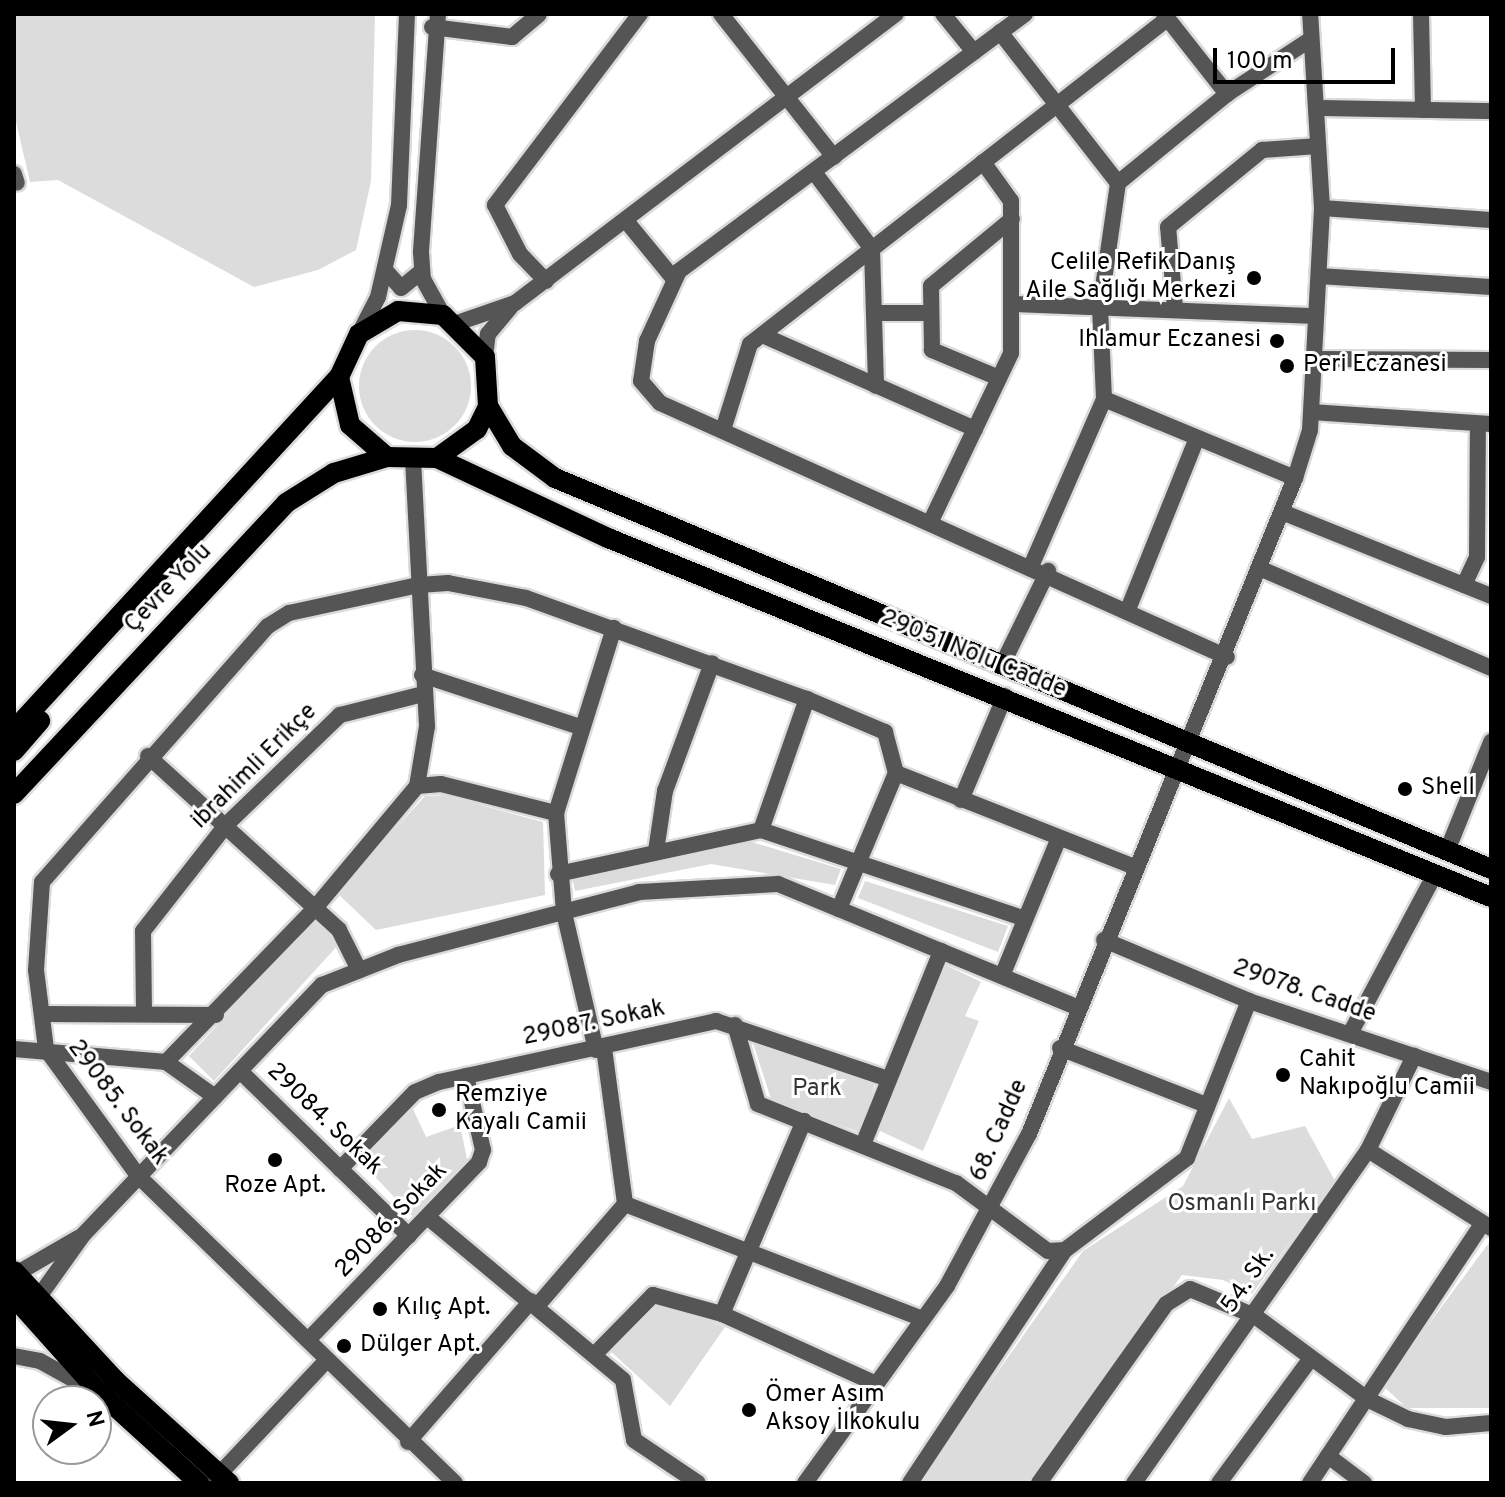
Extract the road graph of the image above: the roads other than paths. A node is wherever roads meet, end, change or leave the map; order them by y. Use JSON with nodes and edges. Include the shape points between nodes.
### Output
{"nodes":[{"id":1,"x":407,"y":14,"type":"edge"},
{"id":2,"x":539,"y":14,"type":"edge"},
{"id":3,"x":640,"y":14,"type":"edge"},
{"id":4,"x":721,"y":14,"type":"edge"},
{"id":5,"x":896,"y":14,"type":"edge"},
{"id":6,"x":943,"y":14,"type":"edge"},
{"id":7,"x":1025,"y":14,"type":"edge"},
{"id":8,"x":1310,"y":14,"type":"edge"},
{"id":9,"x":1421,"y":14,"type":"edge"},
{"id":10,"x":1166,"y":16,"type":"edge"},
{"id":11,"x":435,"y":20,"type":"edge"},
{"id":12,"x":1000,"y":32,"type":"junction"},
{"id":13,"x":1311,"y":39,"type":"junction"},
{"id":14,"x":974,"y":52,"type":"junction"},
{"id":15,"x":784,"y":92,"type":"junction"},
{"id":16,"x":1227,"y":94,"type":"junction"},
{"id":17,"x":1055,"y":106,"type":"junction"},
{"id":18,"x":1316,"y":108,"type":"junction"},
{"id":19,"x":1423,"y":110,"type":"junction"},
{"id":20,"x":1491,"y":111,"type":"edge"},
{"id":21,"x":1318,"y":146,"type":"junction"},
{"id":22,"x":834,"y":157,"type":"junction"},
{"id":23,"x":983,"y":162,"type":"junction"},
{"id":24,"x":814,"y":172,"type":"junction"},
{"id":25,"x":1118,"y":183,"type":"junction"},
{"id":26,"x":1322,"y":208,"type":"junction"},
{"id":27,"x":1012,"y":219,"type":"junction"},
{"id":28,"x":1491,"y":220,"type":"edge"},
{"id":29,"x":627,"y":222,"type":"junction"},
{"id":30,"x":872,"y":249,"type":"junction"},
{"id":31,"x":385,"y":270,"type":"junction"},
{"id":32,"x":422,"y":271,"type":"junction"},
{"id":33,"x":1319,"y":276,"type":"junction"},
{"id":34,"x":673,"y":278,"type":"junction"},
{"id":35,"x":546,"y":281,"type":"junction"},
{"id":36,"x":1491,"y":287,"type":"edge"},
{"id":37,"x":515,"y":303,"type":"junction"},
{"id":38,"x":1014,"y":304,"type":"junction"},
{"id":39,"x":1100,"y":308,"type":"junction"},
{"id":40,"x":1175,"y":308,"type":"junction"},
{"id":41,"x":874,"y":313,"type":"junction"},
{"id":42,"x":929,"y":313,"type":"junction"},
{"id":43,"x":1316,"y":316,"type":"junction"},
{"id":44,"x":450,"y":319,"type":"junction"},
{"id":45,"x":359,"y":334,"type":"junction"},
{"id":46,"x":762,"y":335,"type":"junction"},
{"id":47,"x":485,"y":357,"type":"junction"},
{"id":48,"x":1314,"y":359,"type":"junction"},
{"id":49,"x":1491,"y":360,"type":"edge"},
{"id":50,"x":339,"y":377,"type":"junction"},
{"id":51,"x":999,"y":378,"type":"junction"},
{"id":52,"x":876,"y":386,"type":"junction"},
{"id":53,"x":1104,"y":399,"type":"junction"},
{"id":54,"x":488,"y":406,"type":"junction"},
{"id":55,"x":1311,"y":412,"type":"junction"},
{"id":56,"x":1485,"y":424,"type":"edge"},
{"id":57,"x":975,"y":429,"type":"junction"},
{"id":58,"x":723,"y":430,"type":"junction"},
{"id":59,"x":1196,"y":440,"type":"junction"},
{"id":60,"x":387,"y":457,"type":"junction"},
{"id":61,"x":437,"y":458,"type":"junction"},
{"id":62,"x":413,"y":462,"type":"junction"},
{"id":63,"x":1295,"y":478,"type":"junction"},
{"id":64,"x":1282,"y":512,"type":"junction"},
{"id":65,"x":931,"y":521,"type":"junction"},
{"id":66,"x":187,"y":548,"type":"junction"},
{"id":67,"x":1032,"y":564,"type":"junction"},
{"id":68,"x":1259,"y":568,"type":"junction"},
{"id":69,"x":1048,"y":571,"type":"junction"},
{"id":70,"x":419,"y":585,"type":"junction"},
{"id":71,"x":1464,"y":585,"type":"junction"},
{"id":72,"x":1491,"y":596,"type":"edge"},
{"id":73,"x":1129,"y":607,"type":"junction"},
{"id":74,"x":614,"y":628,"type":"junction"},
{"id":75,"x":165,"y":630,"type":"junction"},
{"id":76,"x":1227,"y":657,"type":"junction"},
{"id":77,"x":712,"y":663,"type":"junction"},
{"id":78,"x":1002,"y":665,"type":"junction"},
{"id":79,"x":1491,"y":668,"type":"edge"},
{"id":80,"x":422,"y":675,"type":"junction"},
{"id":81,"x":423,"y":694,"type":"junction"},
{"id":82,"x":1005,"y":696,"type":"junction"},
{"id":83,"x":807,"y":699,"type":"junction"},
{"id":84,"x":580,"y":727,"type":"junction"},
{"id":85,"x":14,"y":730,"type":"edge"},
{"id":86,"x":1491,"y":742,"type":"edge"},
{"id":87,"x":1191,"y":743,"type":"junction"},
{"id":88,"x":14,"y":751,"type":"edge"},
{"id":89,"x":148,"y":756,"type":"junction"},
{"id":90,"x":1183,"y":767,"type":"junction"},
{"id":91,"x":896,"y":773,"type":"junction"},
{"id":92,"x":1484,"y":776,"type":"edge"},
{"id":93,"x":14,"y":779,"type":"edge"},
{"id":94,"x":417,"y":786,"type":"junction"},
{"id":95,"x":14,"y":794,"type":"edge"},
{"id":96,"x":961,"y":800,"type":"junction"},
{"id":97,"x":556,"y":813,"type":"junction"},
{"id":98,"x":227,"y":824,"type":"junction"},
{"id":99,"x":761,"y":830,"type":"junction"},
{"id":100,"x":1058,"y":840,"type":"junction"},
{"id":101,"x":656,"y":851,"type":"junction"},
{"id":102,"x":1447,"y":851,"type":"junction"},
{"id":103,"x":858,"y":862,"type":"junction"},
{"id":104,"x":1137,"y":868,"type":"junction"},
{"id":105,"x":1491,"y":869,"type":"edge"},
{"id":106,"x":558,"y":874,"type":"junction"},
{"id":107,"x":1434,"y":876,"type":"junction"},
{"id":108,"x":1491,"y":897,"type":"edge"},
{"id":109,"x":315,"y":908,"type":"junction"},
{"id":110,"x":839,"y":909,"type":"junction"},
{"id":111,"x":564,"y":912,"type":"junction"},
{"id":112,"x":1023,"y":918,"type":"junction"},
{"id":113,"x":1104,"y":940,"type":"junction"},
{"id":114,"x":941,"y":951,"type":"junction"},
{"id":115,"x":359,"y":970,"type":"junction"},
{"id":116,"x":1002,"y":976,"type":"junction"},
{"id":117,"x":1249,"y":1001,"type":"junction"},
{"id":118,"x":1076,"y":1007,"type":"junction"},
{"id":119,"x":144,"y":1013,"type":"junction"},
{"id":120,"x":42,"y":1014,"type":"junction"},
{"id":121,"x":216,"y":1015,"type":"junction"},
{"id":122,"x":735,"y":1025,"type":"junction"},
{"id":123,"x":1351,"y":1032,"type":"junction"},
{"id":124,"x":1060,"y":1048,"type":"junction"},
{"id":125,"x":14,"y":1049,"type":"edge"},
{"id":126,"x":46,"y":1049,"type":"junction"},
{"id":127,"x":600,"y":1049,"type":"junction"},
{"id":128,"x":1414,"y":1056,"type":"junction"},
{"id":129,"x":166,"y":1062,"type":"junction"},
{"id":130,"x":240,"y":1071,"type":"junction"},
{"id":131,"x":466,"y":1076,"type":"junction"},
{"id":132,"x":885,"y":1078,"type":"junction"},
{"id":133,"x":1491,"y":1082,"type":"edge"},
{"id":134,"x":215,"y":1097,"type":"junction"},
{"id":135,"x":1206,"y":1105,"type":"junction"},
{"id":136,"x":804,"y":1121,"type":"junction"},
{"id":137,"x":864,"y":1142,"type":"junction"},
{"id":138,"x":1368,"y":1150,"type":"junction"},
{"id":139,"x":340,"y":1169,"type":"junction"},
{"id":140,"x":139,"y":1177,"type":"junction"},
{"id":141,"x":625,"y":1204,"type":"junction"},
{"id":142,"x":990,"y":1214,"type":"junction"},
{"id":143,"x":430,"y":1219,"type":"junction"},
{"id":144,"x":1487,"y":1226,"type":"edge"},
{"id":145,"x":83,"y":1235,"type":"junction"},
{"id":146,"x":409,"y":1236,"type":"junction"},
{"id":147,"x":747,"y":1248,"type":"junction"},
{"id":148,"x":1065,"y":1250,"type":"junction"},
{"id":149,"x":15,"y":1273,"type":"edge"},
{"id":150,"x":14,"y":1297,"type":"edge"},
{"id":151,"x":38,"y":1298,"type":"junction"},
{"id":152,"x":534,"y":1304,"type":"junction"},
{"id":153,"x":722,"y":1314,"type":"junction"},
{"id":154,"x":1255,"y":1316,"type":"junction"},
{"id":155,"x":923,"y":1319,"type":"junction"},
{"id":156,"x":308,"y":1340,"type":"junction"},
{"id":157,"x":594,"y":1355,"type":"junction"},
{"id":158,"x":14,"y":1356,"type":"edge"},
{"id":159,"x":1311,"y":1358,"type":"junction"},
{"id":160,"x":326,"y":1361,"type":"junction"},
{"id":161,"x":876,"y":1384,"type":"junction"},
{"id":162,"x":84,"y":1385,"type":"edge"},
{"id":163,"x":93,"y":1385,"type":"edge"},
{"id":164,"x":1367,"y":1399,"type":"junction"},
{"id":165,"x":112,"y":1404,"type":"edge"},
{"id":166,"x":1491,"y":1423,"type":"edge"},
{"id":167,"x":408,"y":1442,"type":"junction"},
{"id":168,"x":1328,"y":1456,"type":"junction"},
{"id":169,"x":219,"y":1480,"type":"edge"},
{"id":170,"x":199,"y":1483,"type":"edge"},
{"id":171,"x":455,"y":1483,"type":"edge"},
{"id":172,"x":698,"y":1483,"type":"edge"},
{"id":173,"x":805,"y":1483,"type":"edge"},
{"id":174,"x":910,"y":1483,"type":"edge"},
{"id":175,"x":1039,"y":1483,"type":"edge"},
{"id":176,"x":1134,"y":1483,"type":"edge"},
{"id":177,"x":1219,"y":1483,"type":"edge"},
{"id":178,"x":1310,"y":1483,"type":"edge"},
{"id":179,"x":1364,"y":1483,"type":"edge"}],
"edges":[{"from":1,"to":31,"type":"street","via":[[399,205]]},
{"from":2,"to":11,"type":"street","via":[[512,37]]},
{"from":3,"to":35,"type":"street","via":[[495,205],[520,254]]},
{"from":4,"to":15,"type":"street"},
{"from":5,"to":15,"type":"street"},
{"from":6,"to":14,"type":"street"},
{"from":7,"to":12,"type":"street"},
{"from":8,"to":13,"type":"street","name":"68. Cadde"},
{"from":9,"to":19,"type":"street"},
{"from":10,"to":16,"type":"street"},
{"from":10,"to":17,"type":"street"},
{"from":11,"to":32,"type":"street"},
{"from":12,"to":14,"type":"street"},
{"from":12,"to":17,"type":"street"},
{"from":13,"to":16,"type":"street"},
{"from":13,"to":18,"type":"street","name":"68. Cadde"},
{"from":14,"to":22,"type":"street"},
{"from":15,"to":22,"type":"street"},
{"from":15,"to":29,"type":"street"},
{"from":16,"to":25,"type":"street"},
{"from":17,"to":23,"type":"street"},
{"from":17,"to":25,"type":"street"},
{"from":18,"to":19,"type":"street"},
{"from":18,"to":21,"type":"street","name":"68. Cadde"},
{"from":19,"to":20,"type":"street"},
{"from":21,"to":26,"type":"street","name":"68. Cadde"},
{"from":21,"to":40,"type":"street","via":[[1255,154],[1168,227]]},
{"from":22,"to":24,"type":"street"},
{"from":23,"to":27,"type":"street","via":[[1011,201]]},
{"from":23,"to":30,"type":"street"},
{"from":24,"to":30,"type":"street"},
{"from":24,"to":34,"type":"street"},
{"from":25,"to":39,"type":"street"},
{"from":26,"to":28,"type":"street"},
{"from":26,"to":33,"type":"street","name":"68. Cadde"},
{"from":27,"to":38,"type":"street"},
{"from":27,"to":42,"type":"street","via":[[939,274]]},
{"from":29,"to":34,"type":"street"},
{"from":29,"to":35,"type":"street"},
{"from":30,"to":41,"type":"street"},
{"from":30,"to":46,"type":"street"},
{"from":31,"to":32,"type":"street","via":[[401,288]]},
{"from":31,"to":45,"type":"street"},
{"from":32,"to":44,"type":"street"},
{"from":33,"to":36,"type":"street"},
{"from":33,"to":43,"type":"street","name":"68. Cadde"},
{"from":34,"to":58,"type":"street","via":[[647,341],[641,381],[660,403]]},
{"from":35,"to":37,"type":"street"},
{"from":37,"to":44,"type":"street"},
{"from":37,"to":47,"type":"street","via":[[488,334]]},
{"from":38,"to":39,"type":"street"},
{"from":38,"to":51,"type":"street","via":[[1011,353]]},
{"from":39,"to":40,"type":"street"},
{"from":39,"to":53,"type":"street"},
{"from":40,"to":43,"type":"street"},
{"from":41,"to":42,"type":"street"},
{"from":41,"to":52,"type":"street"},
{"from":42,"to":51,"type":"street","via":[[932,350]]},
{"from":43,"to":48,"type":"street","name":"68. Cadde"},
{"from":44,"to":45,"type":"main road","via":[[398,311]]},
{"from":44,"to":47,"type":"main road"},
{"from":45,"to":50,"type":"main road"},
{"from":46,"to":52,"type":"street"},
{"from":46,"to":58,"type":"street","via":[[740,358]]},
{"from":47,"to":54,"type":"main road","name":"29051 Nolu Cadde"},
{"from":48,"to":49,"type":"street"},
{"from":48,"to":55,"type":"street","name":"68. Cadde"},
{"from":50,"to":60,"type":"main road","via":[[350,425]]},
{"from":50,"to":66,"type":"main road","name":"Çevre Yolu"},
{"from":51,"to":57,"type":"street"},
{"from":52,"to":57,"type":"street"},
{"from":53,"to":59,"type":"street"},
{"from":53,"to":67,"type":"street"},
{"from":54,"to":61,"type":"main road","via":[[460,447]]},
{"from":54,"to":78,"type":"main road","name":"29051 Nolu Cadde","via":[[512,446],[555,478]]},
{"from":55,"to":56,"type":"street"},
{"from":55,"to":63,"type":"street","name":"68. Cadde"},
{"from":56,"to":71,"type":"street","via":[[1477,557]]},
{"from":57,"to":65,"type":"street"},
{"from":58,"to":65,"type":"street"},
{"from":59,"to":63,"type":"street"},
{"from":59,"to":73,"type":"street"},
{"from":60,"to":62,"type":"main road"},
{"from":60,"to":75,"type":"main road","name":"Çevre Yolu","via":[[334,473],[286,503]]},
{"from":61,"to":62,"type":"main road"},
{"from":61,"to":82,"type":"main road","name":"29051 Nolu Cadde","via":[[608,538]]},
{"from":62,"to":70,"type":"street"},
{"from":63,"to":64,"type":"street","name":"68. Cadde"},
{"from":64,"to":68,"type":"street","name":"68. Cadde"},
{"from":64,"to":71,"type":"street"},
{"from":65,"to":67,"type":"street"},
{"from":66,"to":85,"type":"main road","name":"Çevre Yolu"},
{"from":66,"to":88,"type":"main road"},
{"from":67,"to":69,"type":"street"},
{"from":68,"to":76,"type":"street","name":"68. Cadde"},
{"from":68,"to":79,"type":"street"},
{"from":69,"to":73,"type":"street"},
{"from":69,"to":78,"type":"street"},
{"from":70,"to":74,"type":"street","name":"29085. Sokak","via":[[448,583],[526,598]]},
{"from":70,"to":80,"type":"street"},
{"from":70,"to":89,"type":"street","name":"29085. Sokak","via":[[289,613],[268,626]]},
{"from":71,"to":72,"type":"street"},
{"from":73,"to":76,"type":"street"},
{"from":74,"to":77,"type":"street","name":"29085. Sokak"},
{"from":74,"to":84,"type":"street"},
{"from":75,"to":93,"type":"main road","via":[[117,665]]},
{"from":75,"to":95,"type":"main road","name":"Çevre Yolu"},
{"from":76,"to":87,"type":"street","name":"68. Cadde"},
{"from":77,"to":83,"type":"street","name":"29085. Sokak"},
{"from":77,"to":101,"type":"street","via":[[665,791]]},
{"from":78,"to":87,"type":"main road","name":"29051 Nolu Cadde"},
{"from":80,"to":81,"type":"street"},
{"from":80,"to":84,"type":"street"},
{"from":81,"to":94,"type":"street","via":[[425,752]]},
{"from":81,"to":98,"type":"street","name":"ibrahimli Erikçe","via":[[340,715]]},
{"from":82,"to":90,"type":"main road","name":"29051 Nolu Cadde"},
{"from":82,"to":96,"type":"street"},
{"from":83,"to":91,"type":"street","name":"29085. Sokak","via":[[885,732]]},
{"from":83,"to":99,"type":"street"},
{"from":84,"to":97,"type":"street"},
{"from":86,"to":92,"type":"street"},
{"from":87,"to":90,"type":"street","name":"68. Cadde"},
{"from":87,"to":102,"type":"main road","name":"29051 Nolu Cadde"},
{"from":89,"to":98,"type":"street"},
{"from":89,"to":120,"type":"street","name":"29085. Sokak","via":[[42,882]]},
{"from":90,"to":104,"type":"street","name":"68. Cadde"},
{"from":90,"to":107,"type":"main road","name":"29051 Nolu Cadde"},
{"from":91,"to":96,"type":"street"},
{"from":91,"to":103,"type":"street"},
{"from":92,"to":102,"type":"street"},
{"from":94,"to":97,"type":"street","via":[[441,784]]},
{"from":94,"to":109,"type":"street"},
{"from":96,"to":100,"type":"street"},
{"from":97,"to":106,"type":"street"},
{"from":98,"to":109,"type":"street"},
{"from":98,"to":119,"type":"street","name":"ibrahimli Erikçe","via":[[143,931]]},
{"from":99,"to":101,"type":"street"},
{"from":99,"to":103,"type":"street"},
{"from":100,"to":104,"type":"street"},
{"from":100,"to":112,"type":"street"},
{"from":101,"to":106,"type":"street"},
{"from":102,"to":105,"type":"main road","name":"29051 Nolu Cadde"},
{"from":103,"to":110,"type":"street"},
{"from":103,"to":112,"type":"street"},
{"from":104,"to":113,"type":"street","name":"68. Cadde"},
{"from":106,"to":111,"type":"street"},
{"from":107,"to":108,"type":"main road","name":"29051 Nolu Cadde"},
{"from":107,"to":123,"type":"street"},
{"from":109,"to":115,"type":"street","via":[[339,930]]},
{"from":109,"to":121,"type":"street"},
{"from":110,"to":111,"type":"street","via":[[778,884],[720,883]]},
{"from":110,"to":114,"type":"street"},
{"from":111,"to":115,"type":"street"},
{"from":111,"to":127,"type":"street"},
{"from":112,"to":116,"type":"street"},
{"from":113,"to":117,"type":"street","name":"29078. Cadde"},
{"from":113,"to":118,"type":"street","name":"68. Cadde"},
{"from":114,"to":116,"type":"street"},
{"from":114,"to":132,"type":"street"},
{"from":115,"to":130,"type":"street","via":[[322,985]]},
{"from":116,"to":118,"type":"street"},
{"from":117,"to":123,"type":"street","name":"29078. Cadde"},
{"from":117,"to":135,"type":"street"},
{"from":118,"to":124,"type":"street","name":"68. Cadde"},
{"from":119,"to":120,"type":"street"},
{"from":119,"to":121,"type":"street"},
{"from":120,"to":126,"type":"street","name":"29085. Sokak"},
{"from":121,"to":129,"type":"street"},
{"from":122,"to":127,"type":"street","name":"29087. Sokak","via":[[716,1021]]},
{"from":122,"to":132,"type":"street","name":"29087. Sokak"},
{"from":122,"to":136,"type":"street","via":[[758,1104]]},
{"from":123,"to":128,"type":"street","name":"29078. Cadde"},
{"from":124,"to":135,"type":"street"},
{"from":124,"to":142,"type":"street","name":"68. Cadde"},
{"from":125,"to":126,"type":"street"},
{"from":126,"to":129,"type":"street"},
{"from":126,"to":140,"type":"street","name":"29085. Sokak"},
{"from":127,"to":131,"type":"street","name":"29087. Sokak"},
{"from":127,"to":141,"type":"street"},
{"from":128,"to":133,"type":"street","name":"29078. Cadde"},
{"from":128,"to":138,"type":"street","name":"54. Sk."},
{"from":129,"to":134,"type":"street"},
{"from":130,"to":134,"type":"street"},
{"from":130,"to":139,"type":"street","name":"29084. Sokak"},
{"from":131,"to":139,"type":"street","name":"29087. Sokak","via":[[415,1092]]},
{"from":131,"to":143,"type":"street","name":"29086. Sokak","via":[[483,1150]]},
{"from":132,"to":137,"type":"street"},
{"from":134,"to":140,"type":"street"},
{"from":135,"to":148,"type":"street","via":[[1187,1158]]},
{"from":136,"to":137,"type":"street"},
{"from":136,"to":147,"type":"street"},
{"from":137,"to":142,"type":"street","via":[[956,1183]]},
{"from":138,"to":144,"type":"street"},
{"from":138,"to":154,"type":"street","name":"54. Sk."},
{"from":139,"to":146,"type":"street","name":"29084. Sokak"},
{"from":140,"to":145,"type":"street"},
{"from":140,"to":156,"type":"street","name":"29085. Sokak"},
{"from":141,"to":147,"type":"street"},
{"from":141,"to":152,"type":"street"},
{"from":142,"to":148,"type":"street","via":[[1048,1251]]},
{"from":142,"to":155,"type":"street","name":"68. Cadde"},
{"from":143,"to":146,"type":"street","name":"29086. Sokak"},
{"from":143,"to":152,"type":"street"},
{"from":144,"to":164,"type":"street"},
{"from":145,"to":149,"type":"street"},
{"from":145,"to":151,"type":"street"},
{"from":146,"to":156,"type":"street","name":"29086. Sokak"},
{"from":147,"to":153,"type":"street"},
{"from":147,"to":155,"type":"street"},
{"from":148,"to":174,"type":"street"},
{"from":149,"to":151,"type":"main road"},
{"from":150,"to":163,"type":"main road"},
{"from":151,"to":169,"type":"main road"},
{"from":152,"to":157,"type":"street"},
{"from":152,"to":167,"type":"street"},
{"from":153,"to":157,"type":"street","via":[[653,1295]]},
{"from":153,"to":161,"type":"street"},
{"from":154,"to":159,"type":"street"},
{"from":154,"to":175,"type":"street","via":[[1190,1289],[1178,1292]]},
{"from":154,"to":176,"type":"street","name":"54. Sk."},
{"from":155,"to":161,"type":"street","name":"68. Cadde"},
{"from":156,"to":160,"type":"street","name":"29085. Sokak"},
{"from":157,"to":172,"type":"street","via":[[629,1392],[625,1416],[634,1440]]},
{"from":158,"to":162,"type":"street","via":[[40,1361]]},
{"from":159,"to":164,"type":"street"},
{"from":159,"to":177,"type":"street"},
{"from":160,"to":167,"type":"street","name":"29085. Sokak"},
{"from":160,"to":169,"type":"street"},
{"from":161,"to":173,"type":"street","name":"68. Cadde"},
{"from":164,"to":166,"type":"street","via":[[1446,1427]]},
{"from":164,"to":168,"type":"street"},
{"from":165,"to":170,"type":"main road"},
{"from":167,"to":171,"type":"street","name":"29085. Sokak"},
{"from":168,"to":178,"type":"street"},
{"from":168,"to":179,"type":"street"}]}
